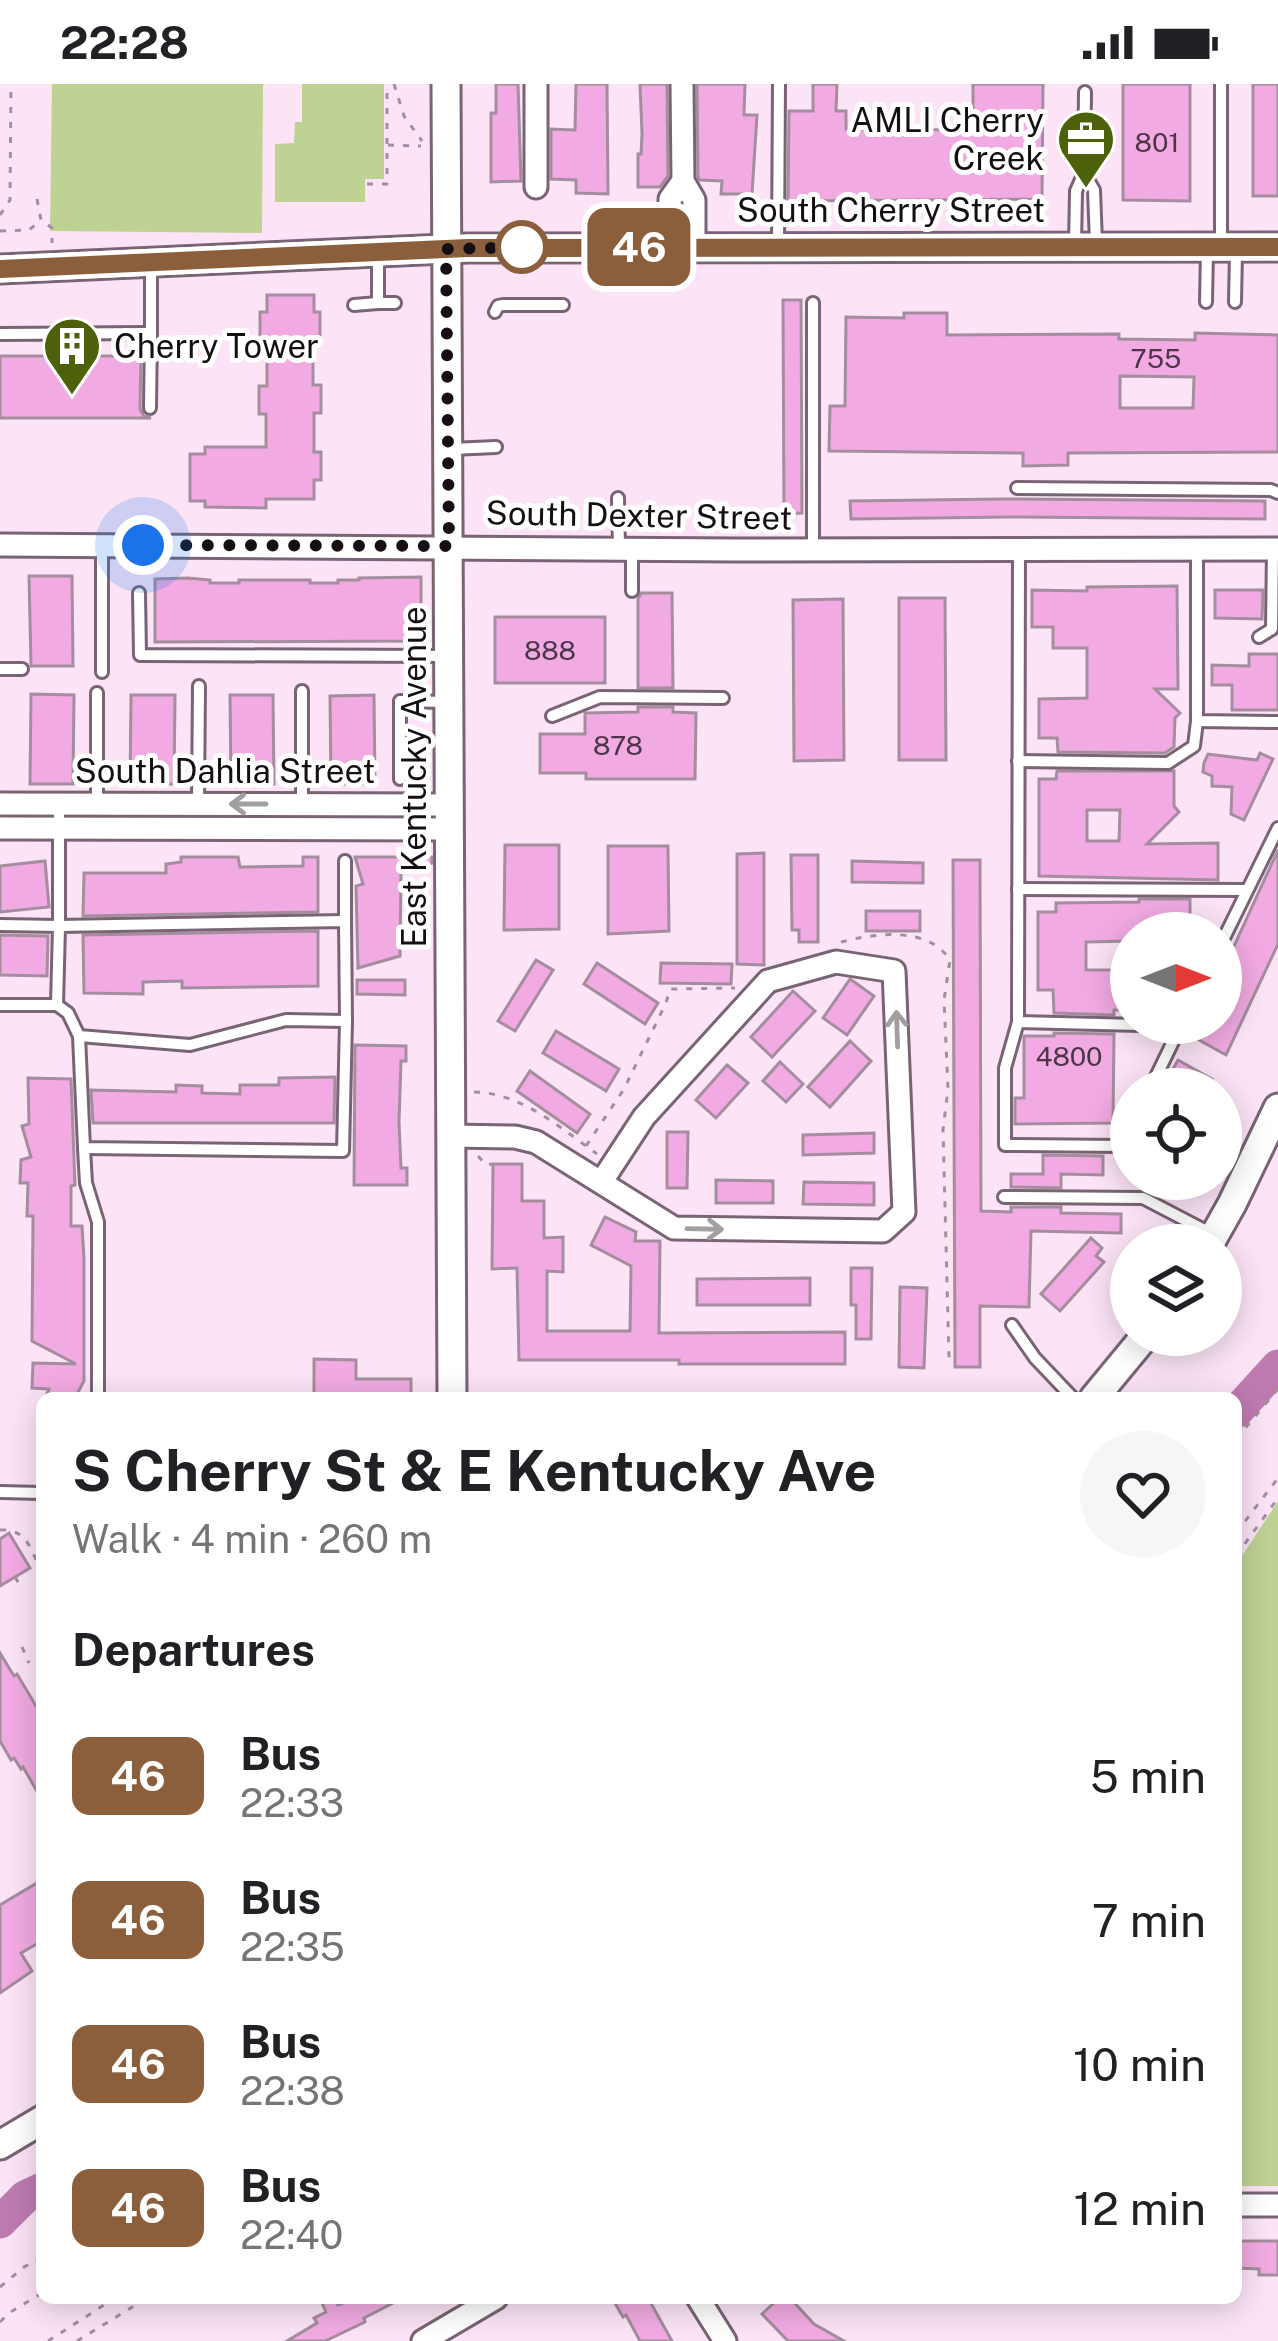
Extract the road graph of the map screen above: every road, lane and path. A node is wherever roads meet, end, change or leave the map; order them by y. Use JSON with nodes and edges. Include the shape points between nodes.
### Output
{"nodes":[{"id":1,"x":10,"y":84,"type":"edge"},
{"id":2,"x":387,"y":84,"type":"edge"},
{"id":3,"x":394,"y":84,"type":"edge"},
{"id":4,"x":446,"y":84,"type":"edge"},
{"id":5,"x":536,"y":84,"type":"edge"},
{"id":6,"x":682,"y":84,"type":"edge"},
{"id":7,"x":779,"y":84,"type":"edge"},
{"id":8,"x":1221,"y":84,"type":"edge"},
{"id":9,"x":1085,"y":92,"type":"dead end"},
{"id":10,"x":387,"y":146,"type":"junction"},
{"id":11,"x":1084,"y":173,"type":"junction"},
{"id":12,"x":367,"y":184,"type":"dead end"},
{"id":13,"x":536,"y":187,"type":"dead end"},
{"id":14,"x":37,"y":199,"type":"dead end"},
{"id":15,"x":0,"y":215,"type":"edge"},
{"id":16,"x":41,"y":220,"type":"junction"},
{"id":17,"x":0,"y":232,"type":"edge"},
{"id":18,"x":52,"y":245,"type":"dead end"},
{"id":19,"x":778,"y":246,"type":"junction"},
{"id":20,"x":682,"y":247,"type":"junction"},
{"id":21,"x":1085,"y":247,"type":"junction"},
{"id":22,"x":1221,"y":247,"type":"junction"},
{"id":23,"x":1278,"y":247,"type":"edge"},
{"id":24,"x":446,"y":249,"type":"junction"},
{"id":25,"x":378,"y":252,"type":"junction"},
{"id":26,"x":151,"y":262,"type":"junction"},
{"id":27,"x":0,"y":269,"type":"edge"},
{"id":28,"x":1206,"y":302,"type":"dead end"},
{"id":29,"x":1235,"y":302,"type":"dead end"},
{"id":30,"x":378,"y":303,"type":"junction"},
{"id":31,"x":394,"y":303,"type":"dead end"},
{"id":32,"x":813,"y":303,"type":"dead end"},
{"id":33,"x":354,"y":305,"type":"dead end"},
{"id":34,"x":563,"y":305,"type":"dead end"},
{"id":35,"x":495,"y":312,"type":"dead end"},
{"id":36,"x":151,"y":333,"type":"junction"},
{"id":37,"x":0,"y":334,"type":"edge"},
{"id":38,"x":150,"y":408,"type":"dead end"},
{"id":39,"x":496,"y":447,"type":"dead end"},
{"id":40,"x":448,"y":449,"type":"junction"},
{"id":41,"x":1017,"y":488,"type":"dead end"},
{"id":42,"x":1278,"y":494,"type":"edge"},
{"id":43,"x":618,"y":498,"type":"dead end"},
{"id":44,"x":0,"y":545,"type":"edge"},
{"id":45,"x":102,"y":545,"type":"junction"},
{"id":46,"x":449,"y":546,"type":"junction"},
{"id":47,"x":626,"y":548,"type":"junction"},
{"id":48,"x":1019,"y":549,"type":"junction"},
{"id":49,"x":1197,"y":549,"type":"junction"},
{"id":50,"x":1275,"y":549,"type":"edge"},
{"id":51,"x":813,"y":550,"type":"junction"},
{"id":52,"x":632,"y":591,"type":"dead end"},
{"id":53,"x":140,"y":593,"type":"dead end"},
{"id":54,"x":1259,"y":637,"type":"dead end"},
{"id":55,"x":449,"y":656,"type":"junction"},
{"id":56,"x":0,"y":669,"type":"edge"},
{"id":57,"x":22,"y":669,"type":"dead end"},
{"id":58,"x":103,"y":672,"type":"dead end"},
{"id":59,"x":199,"y":686,"type":"dead end"},
{"id":60,"x":302,"y":691,"type":"dead end"},
{"id":61,"x":97,"y":693,"type":"dead end"},
{"id":62,"x":723,"y":698,"type":"dead end"},
{"id":63,"x":449,"y":702,"type":"junction"},
{"id":64,"x":552,"y":716,"type":"dead end"},
{"id":65,"x":1197,"y":721,"type":"junction"},
{"id":66,"x":1278,"y":722,"type":"edge"},
{"id":67,"x":1018,"y":761,"type":"junction"},
{"id":68,"x":400,"y":779,"type":"dead end"},
{"id":69,"x":0,"y":804,"type":"edge"},
{"id":70,"x":59,"y":804,"type":"junction"},
{"id":71,"x":97,"y":804,"type":"junction"},
{"id":72,"x":198,"y":804,"type":"junction"},
{"id":73,"x":302,"y":805,"type":"junction"},
{"id":74,"x":449,"y":817,"type":"junction"},
{"id":75,"x":0,"y":828,"type":"edge"},
{"id":76,"x":58,"y":828,"type":"junction"},
{"id":77,"x":1278,"y":828,"type":"edge"},
{"id":78,"x":345,"y":861,"type":"dead end"},
{"id":79,"x":1018,"y":889,"type":"junction"},
{"id":80,"x":1247,"y":890,"type":"junction"},
{"id":81,"x":1236,"y":912,"type":"edge"},
{"id":82,"x":345,"y":921,"type":"junction"},
{"id":83,"x":0,"y":925,"type":"edge"},
{"id":84,"x":58,"y":926,"type":"junction"},
{"id":85,"x":829,"y":946,"type":"dead end"},
{"id":86,"x":742,"y":988,"type":"dead end"},
{"id":87,"x":0,"y":1005,"type":"edge"},
{"id":88,"x":57,"y":1005,"type":"junction"},
{"id":89,"x":346,"y":1021,"type":"junction"},
{"id":90,"x":1018,"y":1022,"type":"junction"},
{"id":91,"x":1110,"y":1023,"type":"edge"},
{"id":92,"x":80,"y":1036,"type":"junction"},
{"id":93,"x":473,"y":1092,"type":"dead end"},
{"id":94,"x":1278,"y":1108,"type":"edge"},
{"id":95,"x":452,"y":1136,"type":"junction"},
{"id":96,"x":586,"y":1146,"type":"junction"},
{"id":97,"x":1110,"y":1147,"type":"edge"},
{"id":98,"x":84,"y":1148,"type":"junction"},
{"id":99,"x":477,"y":1155,"type":"dead end"},
{"id":100,"x":493,"y":1165,"type":"dead end"},
{"id":101,"x":603,"y":1170,"type":"junction"},
{"id":102,"x":1004,"y":1197,"type":"dead end"},
{"id":103,"x":1186,"y":1224,"type":"edge"},
{"id":104,"x":1220,"y":1224,"type":"edge"},
{"id":105,"x":1012,"y":1325,"type":"dead end"},
{"id":106,"x":1129,"y":1356,"type":"edge"},
{"id":107,"x":949,"y":1358,"type":"dead end"},
{"id":108,"x":1278,"y":1389,"type":"edge"},
{"id":109,"x":98,"y":1392,"type":"edge"},
{"id":110,"x":452,"y":1392,"type":"edge"},
{"id":111,"x":1066,"y":1392,"type":"edge"},
{"id":112,"x":1099,"y":1392,"type":"edge"},
{"id":113,"x":1242,"y":1431,"type":"edge"},
{"id":114,"x":1278,"y":1478,"type":"edge"},
{"id":115,"x":0,"y":1492,"type":"edge"},
{"id":116,"x":36,"y":1493,"type":"edge"},
{"id":117,"x":1278,"y":1498,"type":"edge"},
{"id":118,"x":1242,"y":1525,"type":"edge"},
{"id":119,"x":0,"y":1530,"type":"edge"},
{"id":120,"x":1242,"y":1548,"type":"edge"},
{"id":121,"x":36,"y":1561,"type":"edge"},
{"id":122,"x":15,"y":1577,"type":"dead end"},
{"id":123,"x":21,"y":1587,"type":"dead end"},
{"id":124,"x":22,"y":1647,"type":"dead end"},
{"id":125,"x":28,"y":1663,"type":"dead end"},
{"id":126,"x":36,"y":2124,"type":"edge"},
{"id":127,"x":0,"y":2145,"type":"edge"},
{"id":128,"x":1242,"y":2205,"type":"edge"},
{"id":129,"x":1278,"y":2205,"type":"edge"},
{"id":130,"x":36,"y":2261,"type":"edge"},
{"id":131,"x":0,"y":2287,"type":"edge"},
{"id":132,"x":36,"y":2297,"type":"edge"},
{"id":133,"x":107,"y":2304,"type":"edge"},
{"id":134,"x":137,"y":2304,"type":"edge"},
{"id":135,"x":488,"y":2304,"type":"edge"},
{"id":136,"x":702,"y":2304,"type":"edge"},
{"id":137,"x":0,"y":2321,"type":"edge"},
{"id":138,"x":447,"y":2335,"type":"edge"},
{"id":139,"x":48,"y":2341,"type":"edge"},
{"id":140,"x":77,"y":2341,"type":"edge"},
{"id":141,"x":423,"y":2341,"type":"edge"},
{"id":142,"x":725,"y":2341,"type":"edge"}],
"edges":[{"from":1,"to":15,"type":"path","via":[[10,200]]},
{"from":2,"to":10,"type":"path"},
{"from":3,"to":10,"type":"path","via":[[404,116],[428,146]]},
{"from":4,"to":24,"type":"street","name":"East Kentucky Avenue"},
{"from":5,"to":13,"type":"street"},
{"from":6,"to":20,"type":"street","via":[[683,182],[670,199]]},
{"from":7,"to":19,"type":"lane"},
{"from":8,"to":22,"type":"lane"},
{"from":9,"to":11,"type":"lane"},
{"from":10,"to":12,"type":"path","via":[[387,184]]},
{"from":11,"to":21,"type":"lane","via":[[1076,191]]},
{"from":11,"to":21,"type":"lane","via":[[1094,190]]},
{"from":14,"to":16,"type":"path"},
{"from":16,"to":17,"type":"path","via":[[29,230]]},
{"from":16,"to":18,"type":"path","via":[[52,228]]},
{"from":19,"to":20,"type":"street","name":"South Cherry Street"},
{"from":19,"to":21,"type":"street","name":"South Cherry Street"},
{"from":20,"to":24,"type":"street","name":"South Cherry Street"},
{"from":21,"to":22,"type":"street","name":"South Cherry Street"},
{"from":22,"to":23,"type":"street","name":"South Cherry Street"},
{"from":22,"to":28,"type":"lane"},
{"from":22,"to":29,"type":"lane"},
{"from":24,"to":25,"type":"street","name":"South Cherry Street"},
{"from":24,"to":40,"type":"street","name":"East Kentucky Avenue"},
{"from":25,"to":26,"type":"street","name":"South Cherry Street"},
{"from":25,"to":30,"type":"lane"},
{"from":26,"to":27,"type":"street","name":"South Cherry Street"},
{"from":26,"to":36,"type":"lane"},
{"from":30,"to":31,"type":"lane"},
{"from":30,"to":33,"type":"lane"},
{"from":32,"to":51,"type":"lane"},
{"from":34,"to":35,"type":"lane","via":[[503,305]]},
{"from":36,"to":37,"type":"lane"},
{"from":36,"to":38,"type":"lane"},
{"from":39,"to":40,"type":"lane"},
{"from":40,"to":46,"type":"street","name":"East Kentucky Avenue"},
{"from":41,"to":42,"type":"lane"},
{"from":43,"to":47,"type":"lane"},
{"from":44,"to":45,"type":"street","name":"South Dexter Street"},
{"from":45,"to":46,"type":"street","name":"South Dexter Street"},
{"from":45,"to":58,"type":"lane"},
{"from":46,"to":47,"type":"street","name":"South Dexter Street"},
{"from":46,"to":55,"type":"street","name":"East Kentucky Avenue"},
{"from":47,"to":51,"type":"street","name":"South Dexter Street"},
{"from":47,"to":52,"type":"lane"},
{"from":48,"to":49,"type":"street","name":"South Dexter Street"},
{"from":48,"to":51,"type":"street","name":"South Dexter Street"},
{"from":48,"to":67,"type":"lane"},
{"from":49,"to":50,"type":"street","name":"South Dexter Street"},
{"from":49,"to":65,"type":"lane"},
{"from":50,"to":54,"type":"lane","via":[[1272,628]]},
{"from":53,"to":55,"type":"lane","via":[[140,655]]},
{"from":55,"to":63,"type":"street","name":"East Kentucky Avenue"},
{"from":56,"to":57,"type":"lane"},
{"from":59,"to":72,"type":"lane"},
{"from":60,"to":73,"type":"lane"},
{"from":61,"to":71,"type":"lane"},
{"from":62,"to":64,"type":"lane","via":[[600,697]]},
{"from":63,"to":68,"type":"lane","via":[[400,701]]},
{"from":63,"to":74,"type":"street","name":"East Kentucky Avenue"},
{"from":65,"to":66,"type":"lane"},
{"from":65,"to":67,"type":"lane","via":[[1194,746],[1168,763]]},
{"from":67,"to":79,"type":"lane"},
{"from":69,"to":70,"type":"street","name":"South Dahlia Street"},
{"from":70,"to":71,"type":"street","name":"South Dahlia Street"},
{"from":70,"to":76,"type":"lane"},
{"from":71,"to":72,"type":"street","name":"South Dahlia Street"},
{"from":73,"to":72,"type":"street","name":"South Dahlia Street","one_way":true},
{"from":73,"to":74,"type":"street","name":"South Dahlia Street"},
{"from":74,"to":76,"type":"street","name":"South Dahlia Street"},
{"from":74,"to":95,"type":"street","name":"East Kentucky Avenue"},
{"from":75,"to":76,"type":"street","name":"South Dahlia Street"},
{"from":76,"to":84,"type":"lane"},
{"from":77,"to":80,"type":"lane"},
{"from":78,"to":82,"type":"lane"},
{"from":79,"to":80,"type":"lane"},
{"from":79,"to":90,"type":"lane"},
{"from":80,"to":81,"type":"lane"},
{"from":82,"to":84,"type":"lane"},
{"from":82,"to":89,"type":"lane"},
{"from":83,"to":84,"type":"lane"},
{"from":84,"to":88,"type":"lane"},
{"from":85,"to":107,"type":"path","via":[[921,937],[950,960],[943,1130]]},
{"from":86,"to":96,"type":"path","via":[[670,989],[624,1089]]},
{"from":87,"to":88,"type":"lane"},
{"from":88,"to":92,"type":"lane"},
{"from":89,"to":92,"type":"lane","via":[[286,1020],[190,1045]]},
{"from":89,"to":98,"type":"lane","via":[[343,1151]]},
{"from":90,"to":91,"type":"lane"},
{"from":90,"to":97,"type":"lane","via":[[1005,1068],[1005,1145]]},
{"from":92,"to":98,"type":"lane"},
{"from":93,"to":96,"type":"path","via":[[515,1098]]},
{"from":94,"to":104,"type":"street"},
{"from":95,"to":101,"type":"street","via":[[526,1139]]},
{"from":95,"to":110,"type":"street","name":"East Kentucky Avenue"},
{"from":96,"to":101,"type":"path"},
{"from":98,"to":109,"type":"lane","via":[[98,1222]]},
{"from":99,"to":100,"type":"path"},
{"from":101,"to":101,"type":"street","one_way":true,"via":[[674,1228],[884,1231],[904,1212],[894,971],[836,962],[768,982]]},
{"from":102,"to":103,"type":"lane","via":[[1143,1198]]},
{"from":105,"to":111,"type":"lane"},
{"from":106,"to":112,"type":"street"},
{"from":108,"to":113,"type":"path"},
{"from":114,"to":118,"type":"path"},
{"from":115,"to":116,"type":"lane"},
{"from":117,"to":120,"type":"path"},
{"from":119,"to":121,"type":"path","via":[[27,1541]]},
{"from":122,"to":123,"type":"path"},
{"from":124,"to":125,"type":"path"},
{"from":126,"to":127,"type":"street"},
{"from":128,"to":129,"type":"street"},
{"from":130,"to":131,"type":"path"},
{"from":132,"to":137,"type":"path"},
{"from":133,"to":139,"type":"path"},
{"from":134,"to":140,"type":"path"},
{"from":135,"to":138,"type":"street"},
{"from":136,"to":142,"type":"street"},
{"from":138,"to":141,"type":"street"}]}
